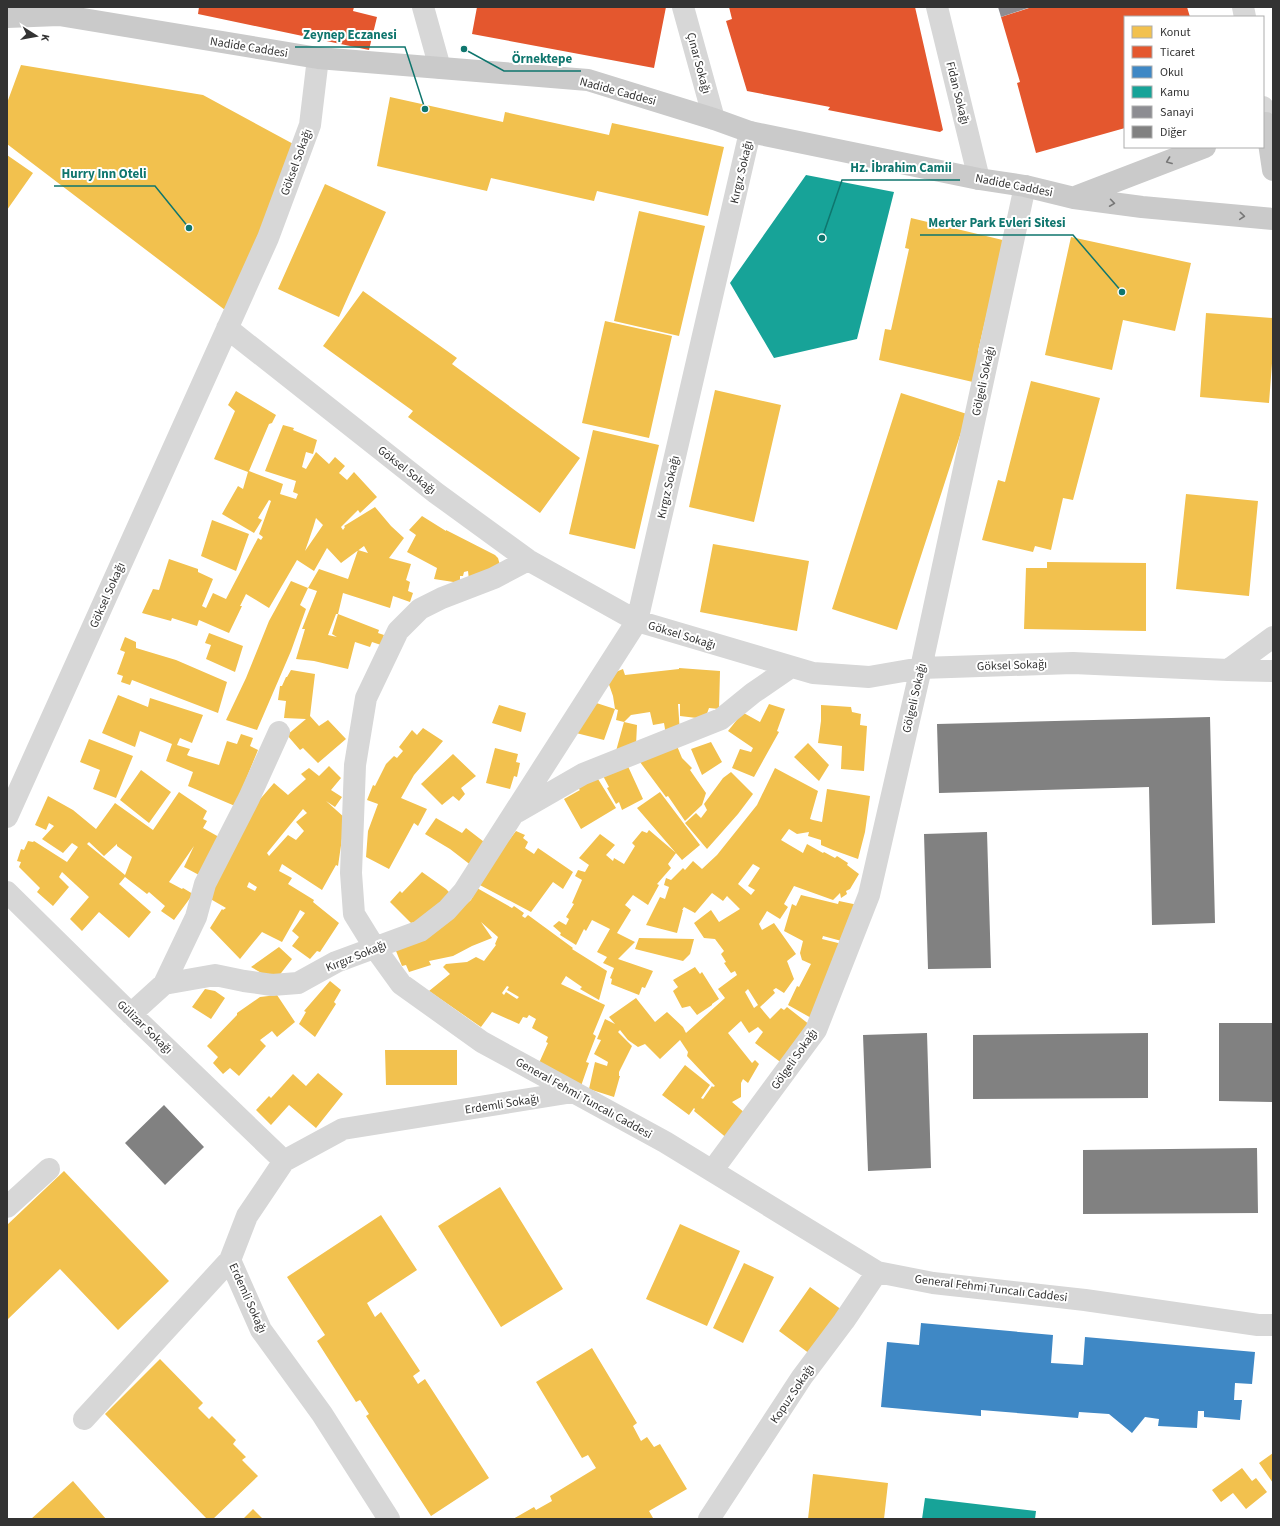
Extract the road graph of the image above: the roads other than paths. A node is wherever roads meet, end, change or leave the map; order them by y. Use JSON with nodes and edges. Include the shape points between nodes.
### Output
{"nodes":[{"id":1,"x":424,"y":7,"type":"edge"},
{"id":2,"x":683,"y":7,"type":"edge"},
{"id":3,"x":937,"y":7,"type":"edge"},
{"id":4,"x":53,"y":10,"type":"edge"},
{"id":5,"x":7,"y":17,"type":"edge"},
{"id":6,"x":318,"y":58,"type":"junction"},
{"id":7,"x":440,"y":68,"type":"junction"},
{"id":8,"x":1264,"y":118,"type":"edge"},
{"id":9,"x":714,"y":119,"type":"junction"},
{"id":10,"x":750,"y":132,"type":"junction"},
{"id":11,"x":1202,"y":148,"type":"edge"},
{"id":12,"x":1273,"y":170,"type":"edge"},
{"id":13,"x":979,"y":178,"type":"junction"},
{"id":14,"x":1025,"y":186,"type":"junction"},
{"id":15,"x":1074,"y":198,"type":"junction"},
{"id":16,"x":1273,"y":218,"type":"edge"},
{"id":17,"x":228,"y":328,"type":"junction"},
{"id":18,"x":528,"y":560,"type":"junction"},
{"id":19,"x":637,"y":621,"type":"junction"},
{"id":20,"x":1273,"y":637,"type":"edge"},
{"id":21,"x":791,"y":668,"type":"junction"},
{"id":22,"x":921,"y":668,"type":"junction"},
{"id":23,"x":1228,"y":670,"type":"junction"},
{"id":24,"x":1273,"y":671,"type":"edge"},
{"id":25,"x":279,"y":732,"type":"dead end"},
{"id":26,"x":515,"y":813,"type":"junction"},
{"id":27,"x":7,"y":818,"type":"edge"},
{"id":28,"x":7,"y":892,"type":"edge"},
{"id":29,"x":375,"y":948,"type":"junction"},
{"id":30,"x":164,"y":984,"type":"junction"},
{"id":31,"x":131,"y":1014,"type":"junction"},
{"id":32,"x":573,"y":1092,"type":"junction"},
{"id":33,"x":284,"y":1161,"type":"junction"},
{"id":34,"x":48,"y":1169,"type":"dead end"},
{"id":35,"x":712,"y":1172,"type":"junction"},
{"id":36,"x":7,"y":1207,"type":"edge"},
{"id":37,"x":230,"y":1260,"type":"junction"},
{"id":38,"x":877,"y":1272,"type":"junction"},
{"id":39,"x":1273,"y":1325,"type":"edge"},
{"id":40,"x":84,"y":1419,"type":"dead end"},
{"id":41,"x":389,"y":1519,"type":"edge"},
{"id":42,"x":709,"y":1519,"type":"edge"}],
"edges":[{"from":1,"to":7,"type":"street"},
{"from":2,"to":9,"type":"street","name":"Çınar Sokağı"},
{"from":3,"to":13,"type":"street","name":"Fidan Sokağı"},
{"from":4,"to":5,"type":"main road","name":"Nadide Caddesi"},
{"from":4,"to":6,"type":"main road","name":"Nadide Caddesi"},
{"from":6,"to":7,"type":"main road","name":"Nadide Caddesi"},
{"from":6,"to":17,"type":"street","name":"Göksel Sokağı","via":[[310,125],[268,238]]},
{"from":7,"to":9,"type":"main road","name":"Nadide Caddesi","via":[[588,80]]},
{"from":8,"to":12,"type":"main road"},
{"from":9,"to":10,"type":"main road","name":"Nadide Caddesi"},
{"from":10,"to":13,"type":"main road","name":"Nadide Caddesi"},
{"from":10,"to":19,"type":"street","name":"Kırgız Sokağı"},
{"from":11,"to":15,"type":"main road","one_way":true},
{"from":13,"to":14,"type":"main road","name":"Nadide Caddesi"},
{"from":14,"to":15,"type":"main road","name":"Nadide Caddesi"},
{"from":14,"to":22,"type":"street","name":"Gölgeli Sokağı"},
{"from":15,"to":16,"type":"main road","name":"Nadide Caddesi","one_way":true,"via":[[1142,207]]},
{"from":17,"to":18,"type":"street","name":"Göksel Sokağı","via":[[436,493]]},
{"from":17,"to":27,"type":"street","name":"Göksel Sokağı"},
{"from":18,"to":19,"type":"street","name":"Göksel Sokağı"},
{"from":18,"to":29,"type":"street","name":"General Fehmi Tuncalı Caddesi","via":[[494,578],[420,609],[398,631],[366,698],[355,765],[352,873],[354,914]]},
{"from":19,"to":21,"type":"street","name":"Göksel Sokağı"},
{"from":19,"to":26,"type":"street","name":"Kırgız Sokağı"},
{"from":20,"to":23,"type":"street"},
{"from":21,"to":22,"type":"street","name":"Göksel Sokağı","via":[[813,673],[869,677]]},
{"from":21,"to":26,"type":"street","name":"Kırgız Sokağı","via":[[753,693],[722,718],[583,774]]},
{"from":22,"to":23,"type":"street","name":"Göksel Sokağı","via":[[1073,663]]},
{"from":22,"to":35,"type":"street","name":"Gölgeli Sokağı","via":[[869,895],[816,1030]]},
{"from":23,"to":24,"type":"street","name":"Göksel Sokağı"},
{"from":25,"to":30,"type":"street","via":[[205,884],[196,917]]},
{"from":26,"to":29,"type":"street","name":"Kırgız Sokağı","via":[[464,892],[447,910],[420,931]]},
{"from":28,"to":31,"type":"street","name":"Gülizar Sokağı"},
{"from":29,"to":30,"type":"street","name":"Kırgız Sokağı","via":[[336,962],[298,983],[272,985],[215,975]]},
{"from":29,"to":32,"type":"street","name":"General Fehmi Tuncalı Caddesi","via":[[402,984],[482,1042]]},
{"from":30,"to":31,"type":"street"},
{"from":31,"to":33,"type":"street","name":"Gülizar Sokağı"},
{"from":32,"to":33,"type":"street","name":"Erdemli Sokağı","via":[[343,1129]]},
{"from":32,"to":35,"type":"street","name":"General Fehmi Tuncalı Caddesi","via":[[664,1142]]},
{"from":33,"to":37,"type":"street","name":"Erdemli Sokağı","via":[[247,1216]]},
{"from":34,"to":36,"type":"street"},
{"from":35,"to":38,"type":"street","name":"General Fehmi Tuncalı Caddesi"},
{"from":37,"to":40,"type":"street"},
{"from":37,"to":41,"type":"street","name":"Erdemli Sokağı","via":[[261,1330],[322,1414]]},
{"from":38,"to":39,"type":"street","name":"General Fehmi Tuncalı Caddesi","via":[[933,1283]]},
{"from":38,"to":42,"type":"street","name":"Kopuz Sokağı","via":[[802,1377]]}]}
